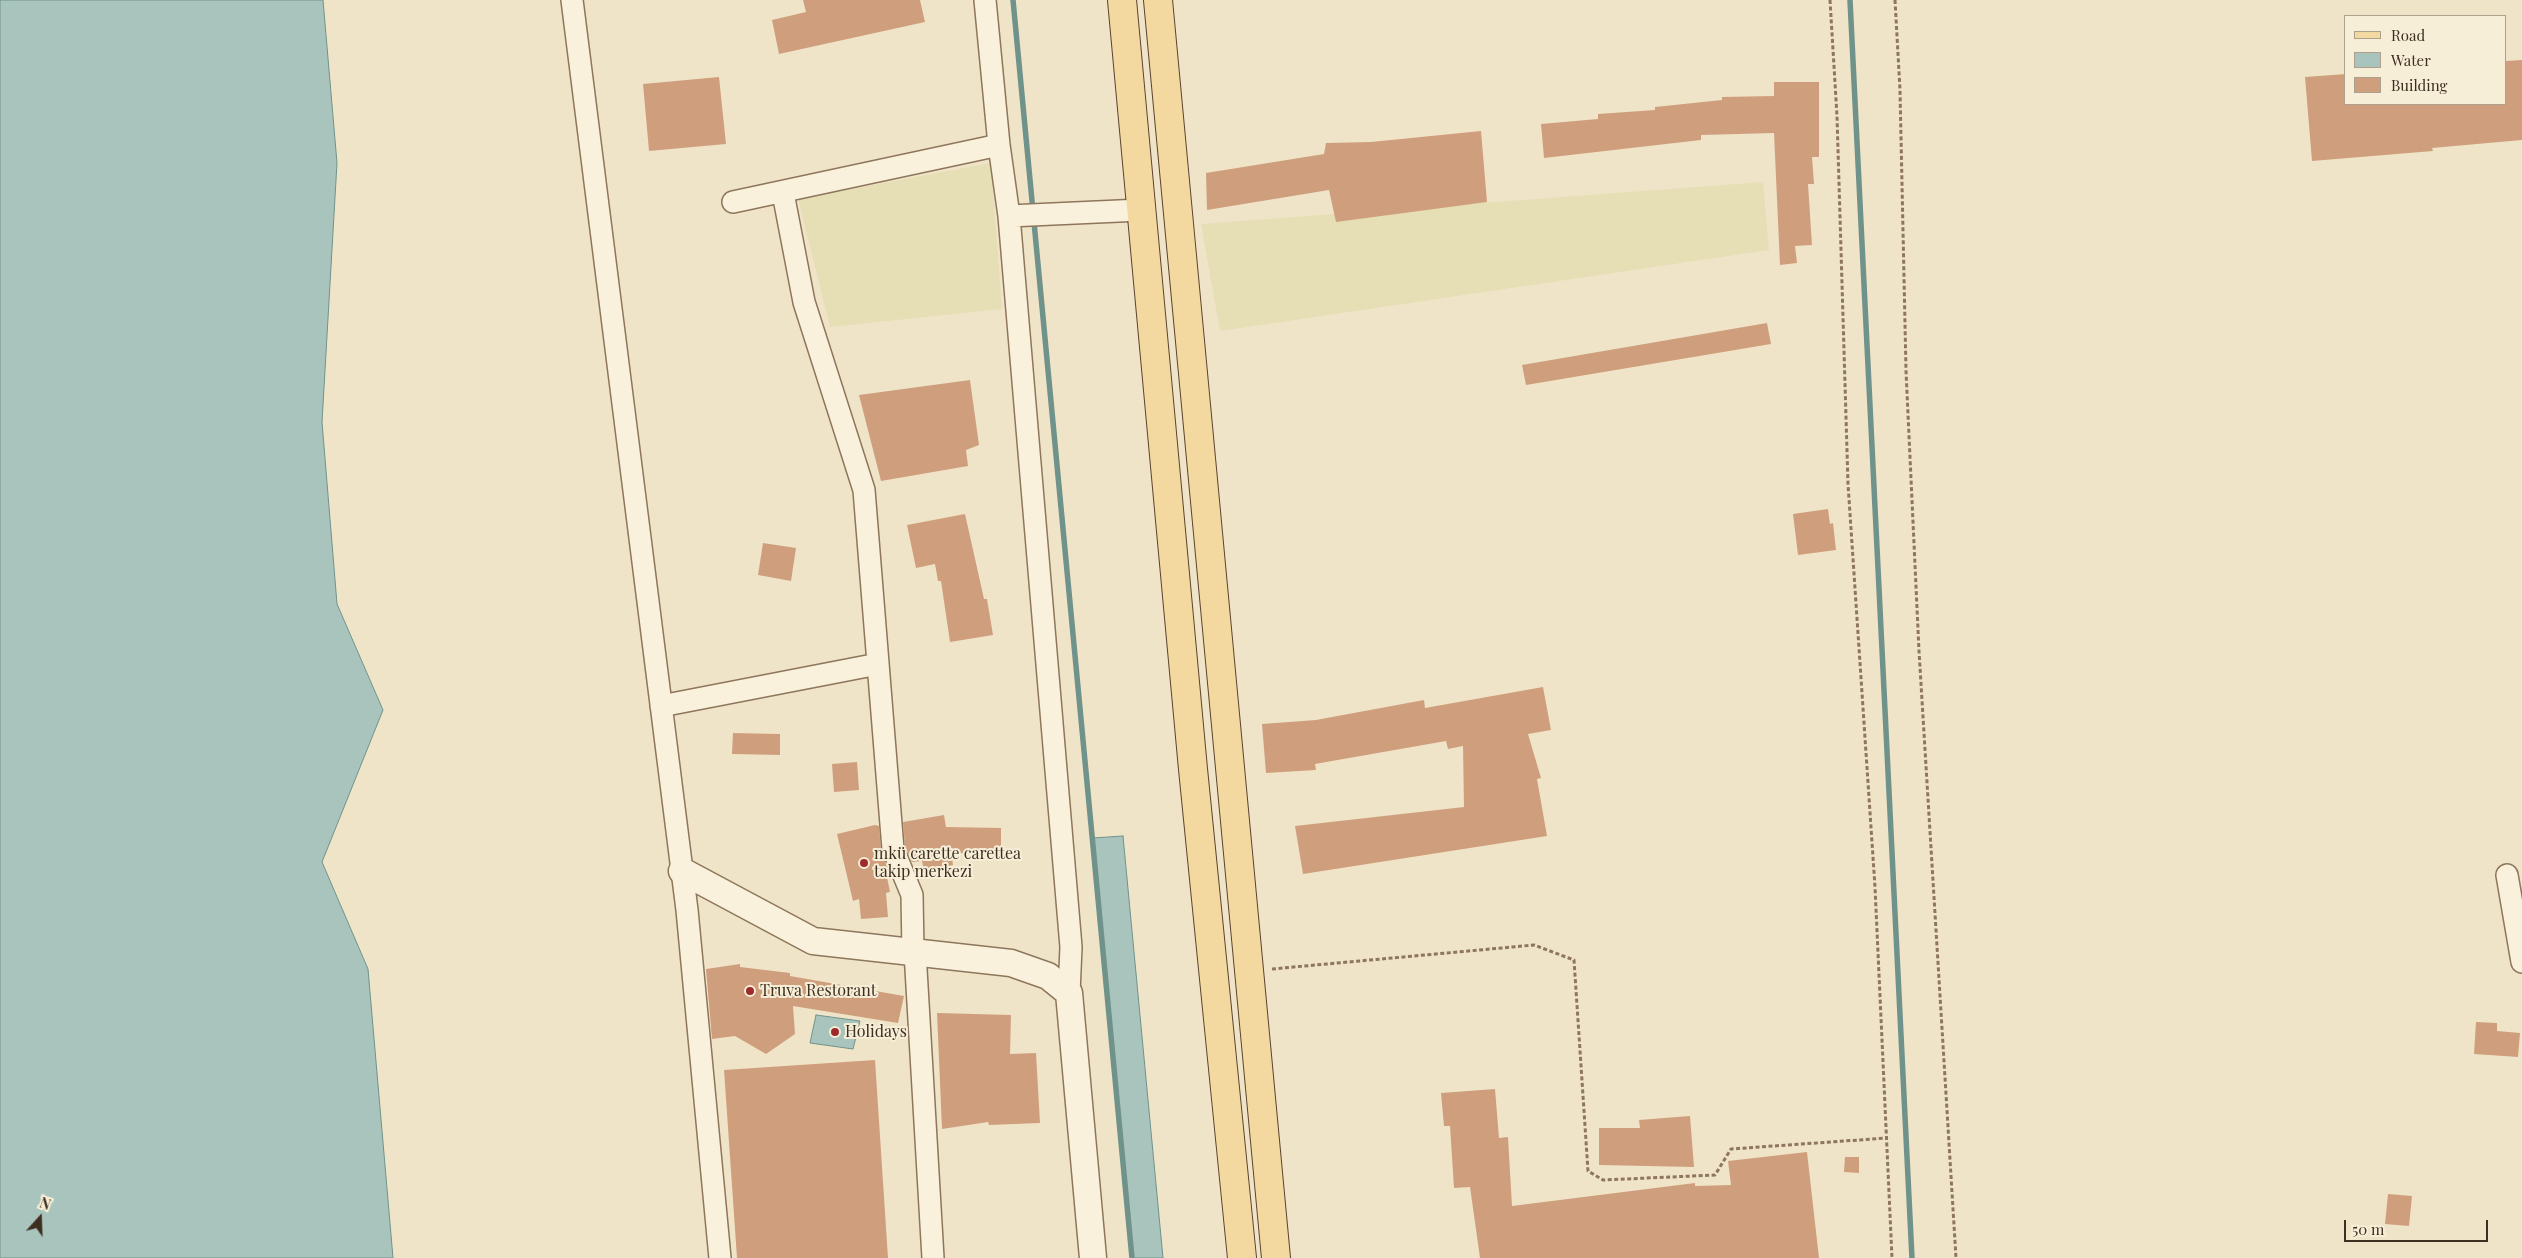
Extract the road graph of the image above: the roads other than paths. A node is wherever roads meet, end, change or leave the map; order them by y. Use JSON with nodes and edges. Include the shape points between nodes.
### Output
{"nodes":[{"id":1,"x":572,"y":0,"type":"edge"},
{"id":2,"x":985,"y":0,"type":"edge"},
{"id":3,"x":1122,"y":0,"type":"edge"},
{"id":4,"x":1158,"y":0,"type":"edge"},
{"id":5,"x":999,"y":145,"type":"junction"},
{"id":6,"x":783,"y":193,"type":"junction"},
{"id":7,"x":734,"y":202,"type":"dead end"},
{"id":8,"x":1141,"y":210,"type":"junction"},
{"id":9,"x":1009,"y":216,"type":"junction"},
{"id":10,"x":878,"y":664,"type":"junction"},
{"id":11,"x":661,"y":706,"type":"junction"},
{"id":12,"x":682,"y":871,"type":"junction"},
{"id":13,"x":2507,"y":875,"type":"dead end"},
{"id":14,"x":914,"y":952,"type":"junction"},
{"id":15,"x":2522,"y":962,"type":"edge"},
{"id":16,"x":1069,"y":993,"type":"junction"},
{"id":17,"x":720,"y":1258,"type":"edge"},
{"id":18,"x":933,"y":1258,"type":"edge"},
{"id":19,"x":1093,"y":1258,"type":"edge"},
{"id":20,"x":1242,"y":1258,"type":"edge"},
{"id":21,"x":1276,"y":1258,"type":"edge"}],
"edges":[{"from":1,"to":11,"type":"street"},
{"from":2,"to":5,"type":"street"},
{"from":3,"to":8,"type":"main road"},
{"from":4,"to":21,"type":"main road"},
{"from":5,"to":6,"type":"street"},
{"from":5,"to":9,"type":"street"},
{"from":6,"to":7,"type":"street"},
{"from":6,"to":10,"type":"street","via":[[804,302],[864,490]]},
{"from":8,"to":9,"type":"street"},
{"from":8,"to":20,"type":"main road"},
{"from":9,"to":16,"type":"street","via":[[1071,947]]},
{"from":10,"to":11,"type":"street"},
{"from":10,"to":14,"type":"street","via":[[893,850],[912,895]]},
{"from":11,"to":12,"type":"street"},
{"from":12,"to":14,"type":"street","via":[[812,941]]},
{"from":12,"to":17,"type":"street"},
{"from":13,"to":15,"type":"street"},
{"from":14,"to":16,"type":"street","via":[[1012,963],[1048,976]]},
{"from":14,"to":18,"type":"street"},
{"from":16,"to":19,"type":"street"}]}
